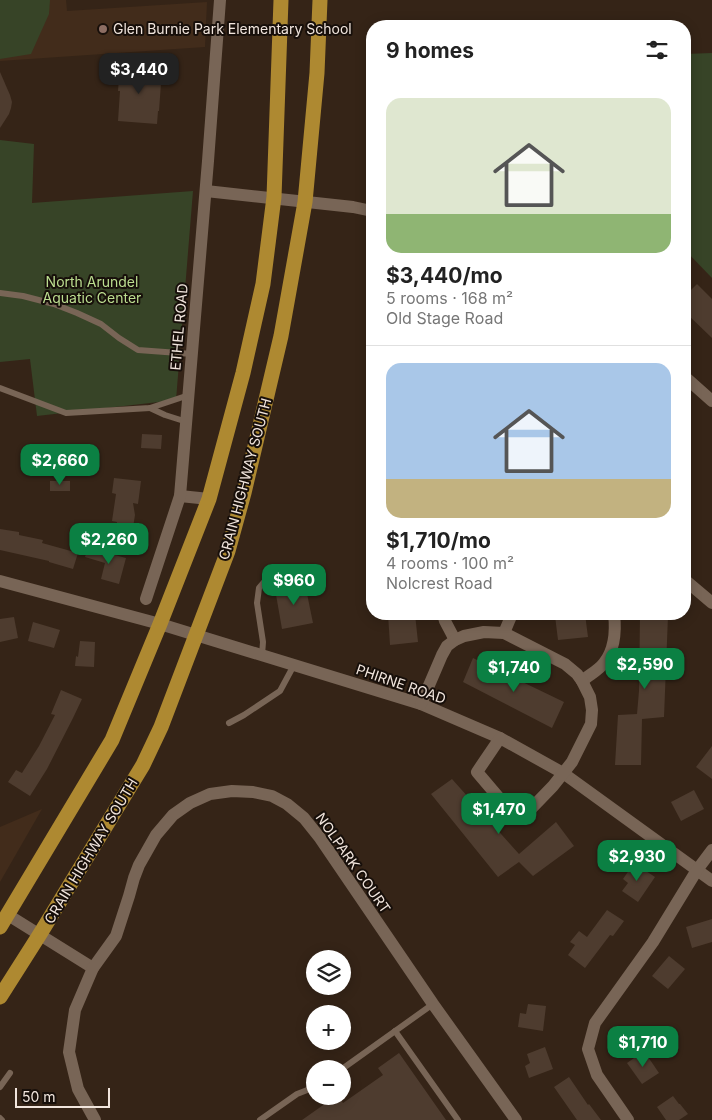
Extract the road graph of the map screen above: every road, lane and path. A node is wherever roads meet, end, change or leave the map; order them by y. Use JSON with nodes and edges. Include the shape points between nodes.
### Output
{"nodes":[{"id":1,"x":220,"y":0,"type":"edge"},
{"id":2,"x":281,"y":0,"type":"edge"},
{"id":3,"x":320,"y":0,"type":"edge"},
{"id":4,"x":206,"y":191,"type":"junction"},
{"id":5,"x":274,"y":197,"type":"junction"},
{"id":6,"x":305,"y":202,"type":"junction"},
{"id":7,"x":366,"y":210,"type":"edge"},
{"id":8,"x":0,"y":292,"type":"edge"},
{"id":9,"x":192,"y":354,"type":"junction"},
{"id":10,"x":691,"y":382,"type":"edge"},
{"id":11,"x":0,"y":388,"type":"edge"},
{"id":12,"x":189,"y":395,"type":"junction"},
{"id":13,"x":712,"y":401,"type":"edge"},
{"id":14,"x":150,"y":408,"type":"junction"},
{"id":15,"x":186,"y":422,"type":"junction"},
{"id":16,"x":180,"y":496,"type":"junction"},
{"id":17,"x":209,"y":499,"type":"junction"},
{"id":18,"x":296,"y":567,"type":"dead end"},
{"id":19,"x":0,"y":581,"type":"edge"},
{"id":20,"x":691,"y":585,"type":"edge"},
{"id":21,"x":146,"y":599,"type":"dead end"},
{"id":22,"x":712,"y":603,"type":"edge"},
{"id":23,"x":445,"y":620,"type":"edge"},
{"id":24,"x":510,"y":620,"type":"edge"},
{"id":25,"x":614,"y":620,"type":"edge"},
{"id":26,"x":160,"y":624,"type":"junction"},
{"id":27,"x":504,"y":634,"type":"junction"},
{"id":28,"x":196,"y":635,"type":"junction"},
{"id":29,"x":455,"y":640,"type":"junction"},
{"id":30,"x":262,"y":655,"type":"junction"},
{"id":31,"x":294,"y":665,"type":"junction"},
{"id":32,"x":582,"y":681,"type":"junction"},
{"id":33,"x":421,"y":704,"type":"junction"},
{"id":34,"x":229,"y":723,"type":"dead end"},
{"id":35,"x":500,"y":738,"type":"junction"},
{"id":36,"x":564,"y":773,"type":"junction"},
{"id":37,"x":712,"y":850,"type":"edge"},
{"id":38,"x":696,"y":870,"type":"junction"},
{"id":39,"x":712,"y":881,"type":"edge"},
{"id":40,"x":4,"y":918,"type":"edge"},
{"id":41,"x":40,"y":934,"type":"junction"},
{"id":42,"x":93,"y":968,"type":"junction"},
{"id":43,"x":0,"y":996,"type":"edge"},
{"id":44,"x":433,"y":1004,"type":"junction"},
{"id":45,"x":395,"y":1031,"type":"junction"},
{"id":46,"x":351,"y":1063,"type":"edge"},
{"id":47,"x":10,"y":1073,"type":"dead end"},
{"id":48,"x":0,"y":1087,"type":"edge"},
{"id":49,"x":306,"y":1090,"type":"edge"},
{"id":50,"x":95,"y":1120,"type":"edge"},
{"id":51,"x":260,"y":1120,"type":"edge"},
{"id":52,"x":458,"y":1120,"type":"edge"},
{"id":53,"x":516,"y":1120,"type":"edge"},
{"id":54,"x":628,"y":1120,"type":"edge"}],
"edges":[{"from":1,"to":4,"type":"street","name":"ETHEL ROAD"},
{"from":2,"to":5,"type":"main road"},
{"from":3,"to":6,"type":"main road","name":"CRAIN HIGHWAY SOUTH"},
{"from":4,"to":5,"type":"street"},
{"from":4,"to":9,"type":"street","name":"ETHEL ROAD"},
{"from":5,"to":6,"type":"street"},
{"from":5,"to":17,"type":"main road","via":[[263,284]]},
{"from":6,"to":7,"type":"street"},
{"from":6,"to":28,"type":"main road","name":"CRAIN HIGHWAY SOUTH","via":[[281,336],[244,493],[228,551]]},
{"from":8,"to":9,"type":"lane","via":[[54,304],[77,313],[100,324],[138,350]]},
{"from":9,"to":12,"type":"street","name":"ETHEL ROAD"},
{"from":10,"to":13,"type":"street"},
{"from":11,"to":14,"type":"lane","via":[[66,413]]},
{"from":12,"to":14,"type":"lane"},
{"from":12,"to":15,"type":"street","name":"ETHEL ROAD"},
{"from":14,"to":15,"type":"lane"},
{"from":15,"to":16,"type":"street","name":"ETHEL ROAD"},
{"from":16,"to":17,"type":"street"},
{"from":16,"to":21,"type":"street","name":"ETHEL ROAD"},
{"from":17,"to":26,"type":"main road"},
{"from":18,"to":30,"type":"lane","via":[[270,575],[259,588]]},
{"from":19,"to":26,"type":"street","name":"PHIRNE ROAD"},
{"from":20,"to":22,"type":"street"},
{"from":23,"to":29,"type":"street"},
{"from":24,"to":27,"type":"street"},
{"from":25,"to":32,"type":"street","via":[[613,646],[604,663]]},
{"from":26,"to":28,"type":"street","name":"PHIRNE ROAD"},
{"from":26,"to":40,"type":"main road","via":[[112,740]]},
{"from":27,"to":29,"type":"street","via":[[484,632]]},
{"from":27,"to":32,"type":"street","via":[[565,664]]},
{"from":28,"to":30,"type":"street","name":"PHIRNE ROAD"},
{"from":28,"to":41,"type":"main road","name":"CRAIN HIGHWAY SOUTH","via":[[143,765]]},
{"from":29,"to":33,"type":"street","via":[[442,655]]},
{"from":30,"to":31,"type":"street","name":"PHIRNE ROAD"},
{"from":31,"to":33,"type":"street","name":"PHIRNE ROAD"},
{"from":31,"to":34,"type":"lane","via":[[280,691]]},
{"from":32,"to":36,"type":"street","via":[[590,697],[591,724]]},
{"from":33,"to":35,"type":"street","name":"PHIRNE ROAD"},
{"from":35,"to":36,"type":"street","name":"PHIRNE ROAD"},
{"from":35,"to":36,"type":"street","via":[[477,772],[511,812],[525,815]]},
{"from":36,"to":38,"type":"street","name":"PHIRNE ROAD"},
{"from":37,"to":38,"type":"street"},
{"from":38,"to":39,"type":"street","name":"PHIRNE ROAD"},
{"from":38,"to":54,"type":"street","via":[[654,942],[595,1023],[588,1048],[597,1075]]},
{"from":40,"to":41,"type":"street"},
{"from":41,"to":42,"type":"street"},
{"from":41,"to":43,"type":"main road","name":"CRAIN HIGHWAY SOUTH"},
{"from":42,"to":44,"type":"street","name":"NOLPARK COURT","via":[[116,936],[139,865],[156,835],[173,815],[210,794],[253,792],[272,796],[304,818]]},
{"from":42,"to":50,"type":"street","name":"NOLPARK COURT","via":[[75,1010],[69,1052],[78,1089]]},
{"from":44,"to":45,"type":"lane"},
{"from":44,"to":53,"type":"street","name":"NOLPARK COURT"},
{"from":45,"to":46,"type":"lane"},
{"from":45,"to":52,"type":"lane"},
{"from":47,"to":48,"type":"lane"},
{"from":49,"to":51,"type":"lane"}]}
